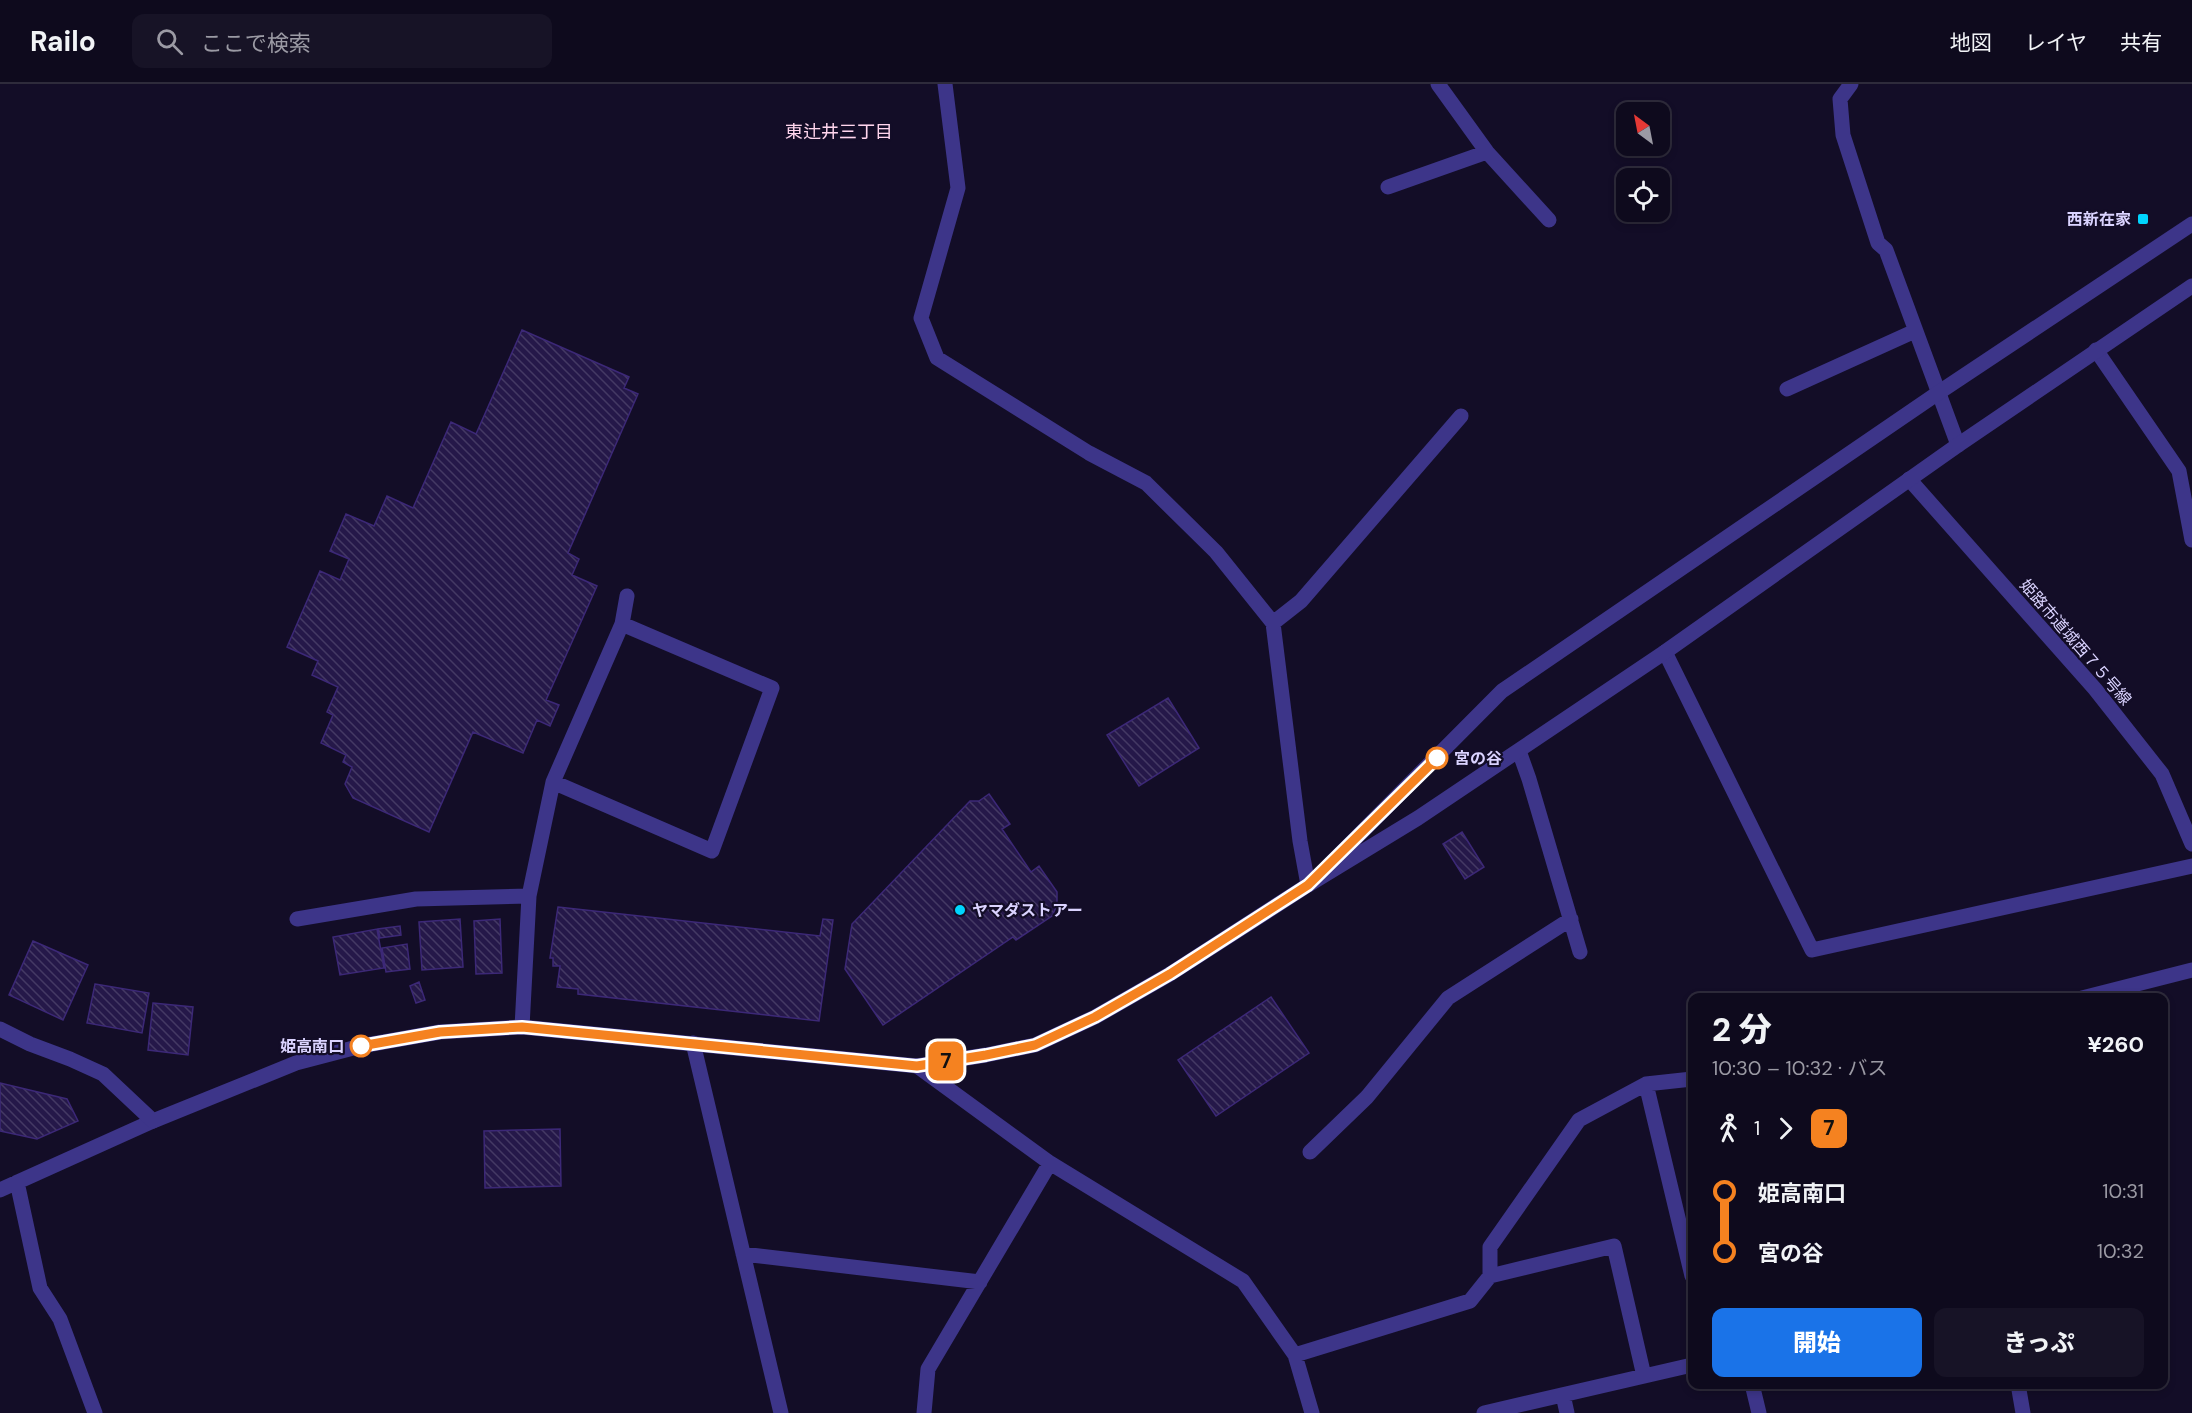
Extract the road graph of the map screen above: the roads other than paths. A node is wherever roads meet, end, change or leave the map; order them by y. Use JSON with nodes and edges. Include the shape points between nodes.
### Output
{"nodes":[{"id":1,"x":945,"y":84,"type":"edge"},
{"id":2,"x":1438,"y":84,"type":"edge"},
{"id":3,"x":1851,"y":84,"type":"edge"},
{"id":4,"x":1486,"y":152,"type":"junction"},
{"id":5,"x":1388,"y":187,"type":"dead end"},
{"id":6,"x":1549,"y":220,"type":"dead end"},
{"id":7,"x":2192,"y":224,"type":"edge"},
{"id":8,"x":2192,"y":286,"type":"edge"},
{"id":9,"x":1915,"y":331,"type":"junction"},
{"id":10,"x":2096,"y":350,"type":"junction"},
{"id":11,"x":1787,"y":389,"type":"dead end"},
{"id":12,"x":1938,"y":393,"type":"junction"},
{"id":13,"x":1461,"y":416,"type":"dead end"},
{"id":14,"x":1958,"y":445,"type":"junction"},
{"id":15,"x":1909,"y":479,"type":"junction"},
{"id":16,"x":2192,"y":540,"type":"edge"},
{"id":17,"x":627,"y":596,"type":"dead end"},
{"id":18,"x":1273,"y":623,"type":"junction"},
{"id":19,"x":622,"y":624,"type":"junction"},
{"id":20,"x":1665,"y":652,"type":"junction"},
{"id":21,"x":1519,"y":751,"type":"junction"},
{"id":22,"x":553,"y":782,"type":"junction"},
{"id":23,"x":2192,"y":844,"type":"edge"},
{"id":24,"x":2192,"y":866,"type":"edge"},
{"id":25,"x":1308,"y":885,"type":"junction"},
{"id":26,"x":529,"y":896,"type":"junction"},
{"id":27,"x":297,"y":919,"type":"dead end"},
{"id":28,"x":1571,"y":919,"type":"junction"},
{"id":29,"x":1580,"y":952,"type":"dead end"},
{"id":30,"x":2192,"y":970,"type":"edge"},
{"id":31,"x":2102,"y":993,"type":"edge"},
{"id":32,"x":522,"y":1027,"type":"junction"},
{"id":33,"x":0,"y":1029,"type":"edge"},
{"id":34,"x":693,"y":1043,"type":"junction"},
{"id":35,"x":917,"y":1066,"type":"junction"},
{"id":36,"x":1688,"y":1079,"type":"edge"},
{"id":37,"x":1646,"y":1084,"type":"junction"},
{"id":38,"x":153,"y":1121,"type":"junction"},
{"id":39,"x":1310,"y":1152,"type":"dead end"},
{"id":40,"x":1050,"y":1162,"type":"junction"},
{"id":41,"x":17,"y":1182,"type":"junction"},
{"id":42,"x":0,"y":1190,"type":"edge"},
{"id":43,"x":743,"y":1254,"type":"junction"},
{"id":44,"x":1688,"y":1259,"type":"edge"},
{"id":45,"x":1490,"y":1276,"type":"junction"},
{"id":46,"x":980,"y":1282,"type":"junction"},
{"id":47,"x":1295,"y":1355,"type":"junction"},
{"id":48,"x":1688,"y":1366,"type":"edge"},
{"id":49,"x":1644,"y":1376,"type":"junction"},
{"id":50,"x":1753,"y":1389,"type":"edge"},
{"id":51,"x":2020,"y":1389,"type":"edge"},
{"id":52,"x":1563,"y":1395,"type":"junction"},
{"id":53,"x":95,"y":1413,"type":"edge"},
{"id":54,"x":781,"y":1413,"type":"edge"},
{"id":55,"x":924,"y":1413,"type":"edge"},
{"id":56,"x":1312,"y":1413,"type":"edge"},
{"id":57,"x":1484,"y":1413,"type":"edge"},
{"id":58,"x":1567,"y":1413,"type":"edge"},
{"id":59,"x":1759,"y":1413,"type":"edge"},
{"id":60,"x":2023,"y":1413,"type":"edge"}],
"edges":[{"from":1,"to":18,"type":"street","via":[[958,188],[921,318],[937,358],[1089,453],[1146,483],[1216,552]]},
{"from":2,"to":4,"type":"street"},
{"from":3,"to":9,"type":"street","via":[[1840,99],[1843,135],[1878,243],[1886,250]]},
{"from":4,"to":5,"type":"street"},
{"from":4,"to":6,"type":"street"},
{"from":7,"to":12,"type":"street"},
{"from":8,"to":10,"type":"street"},
{"from":9,"to":11,"type":"street"},
{"from":9,"to":12,"type":"street"},
{"from":10,"to":14,"type":"street"},
{"from":10,"to":16,"type":"street","via":[[2179,471]]},
{"from":12,"to":14,"type":"street"},
{"from":12,"to":25,"type":"street","via":[[1502,691]]},
{"from":13,"to":18,"type":"street","via":[[1301,601]]},
{"from":14,"to":15,"type":"street"},
{"from":15,"to":20,"type":"street"},
{"from":15,"to":23,"type":"street","name":"姫路市道城西７５号線","via":[[2095,689],[2162,774]]},
{"from":17,"to":19,"type":"street"},
{"from":18,"to":25,"type":"street"},
{"from":19,"to":22,"type":"street"},
{"from":19,"to":22,"type":"street","via":[[772,688],[712,851]]},
{"from":20,"to":21,"type":"street"},
{"from":20,"to":24,"type":"street","via":[[1812,950]]},
{"from":21,"to":25,"type":"street"},
{"from":21,"to":28,"type":"street"},
{"from":22,"to":26,"type":"street"},
{"from":25,"to":35,"type":"street","via":[[1170,974],[1095,1017],[1035,1045]]},
{"from":26,"to":27,"type":"street","via":[[416,899]]},
{"from":26,"to":32,"type":"street"},
{"from":28,"to":29,"type":"street"},
{"from":28,"to":39,"type":"street","via":[[1448,998],[1367,1097]]},
{"from":30,"to":31,"type":"street"},
{"from":32,"to":34,"type":"street"},
{"from":32,"to":38,"type":"street","via":[[440,1032],[361,1046],[296,1063]]},
{"from":33,"to":38,"type":"street","via":[[103,1074]]},
{"from":34,"to":35,"type":"street"},
{"from":34,"to":43,"type":"street"},
{"from":35,"to":40,"type":"street"},
{"from":36,"to":37,"type":"street"},
{"from":37,"to":44,"type":"street"},
{"from":37,"to":45,"type":"street","via":[[1580,1120],[1490,1247]]},
{"from":38,"to":41,"type":"street"},
{"from":40,"to":46,"type":"street"},
{"from":40,"to":47,"type":"street","via":[[1243,1281]]},
{"from":41,"to":42,"type":"street"},
{"from":41,"to":53,"type":"street","via":[[40,1288],[60,1319]]},
{"from":43,"to":46,"type":"street"},
{"from":43,"to":54,"type":"street"},
{"from":45,"to":47,"type":"street","via":[[1470,1301]]},
{"from":45,"to":49,"type":"street","via":[[1614,1246]]},
{"from":46,"to":55,"type":"street","via":[[928,1369]]},
{"from":47,"to":56,"type":"street"},
{"from":48,"to":49,"type":"street"},
{"from":49,"to":52,"type":"street"},
{"from":50,"to":59,"type":"street"},
{"from":51,"to":60,"type":"street"},
{"from":52,"to":57,"type":"street"},
{"from":52,"to":58,"type":"street"}]}
